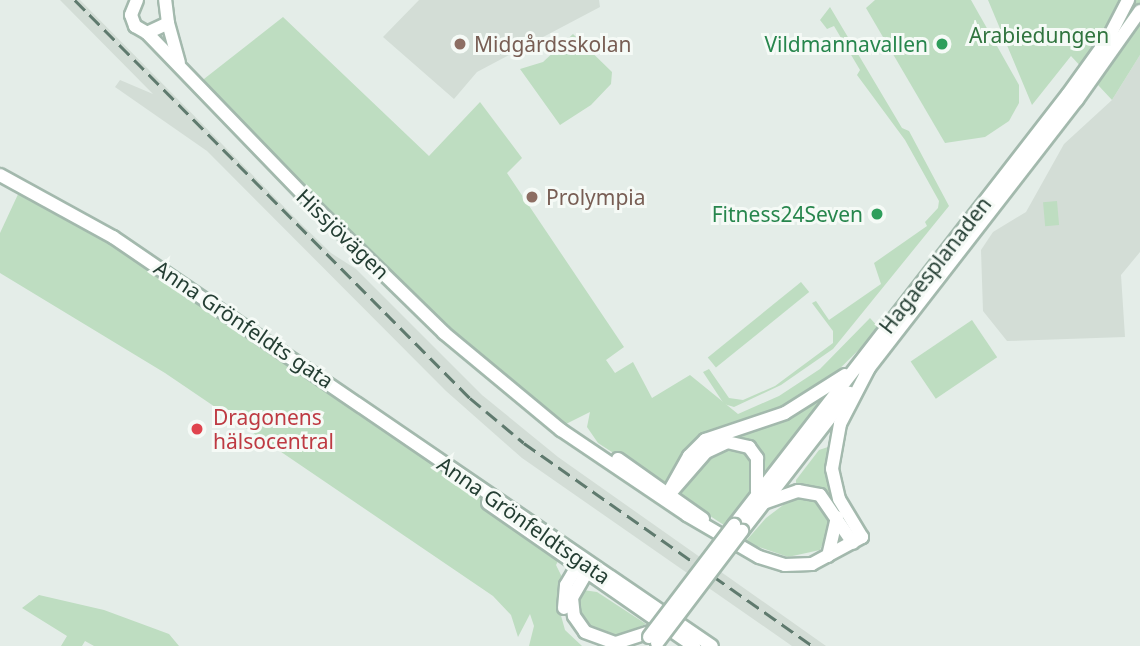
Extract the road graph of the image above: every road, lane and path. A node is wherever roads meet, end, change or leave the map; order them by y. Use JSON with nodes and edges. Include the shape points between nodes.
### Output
{"nodes":[{"id":1,"x":165,"y":0,"type":"edge"},
{"id":2,"x":1128,"y":0,"type":"edge"},
{"id":3,"x":135,"y":1,"type":"edge"},
{"id":4,"x":1140,"y":11,"type":"edge"},
{"id":5,"x":168,"y":23,"type":"junction"},
{"id":6,"x":147,"y":33,"type":"junction"},
{"id":7,"x":195,"y":86,"type":"junction"},
{"id":8,"x":0,"y":176,"type":"edge"},
{"id":9,"x":0,"y":182,"type":"edge"},
{"id":10,"x":51,"y":201,"type":"junction"},
{"id":11,"x":864,"y":366,"type":"junction"},
{"id":12,"x":431,"y":456,"type":"joint"},
{"id":13,"x":687,"y":477,"type":"junction"},
{"id":14,"x":667,"y":497,"type":"junction"},
{"id":15,"x":760,"y":499,"type":"junction"},
{"id":16,"x":693,"y":509,"type":"junction"},
{"id":17,"x":837,"y":516,"type":"junction"},
{"id":18,"x":710,"y":527,"type":"junction"},
{"id":19,"x":858,"y":540,"type":"junction"},
{"id":20,"x":828,"y":556,"type":"junction"},
{"id":21,"x":583,"y":567,"type":"junction"},
{"id":22,"x":651,"y":640,"type":"edge"},
{"id":23,"x":589,"y":646,"type":"edge"},
{"id":24,"x":694,"y":646,"type":"edge"},
{"id":25,"x":712,"y":646,"type":"edge"}],
"edges":[{"from":1,"to":5,"type":"main road","name":"Hissjövägen"},
{"from":2,"to":11,"type":"main road","name":"Hagaesplanaden","via":[[1109,37],[1068,94]]},
{"from":3,"to":6,"type":"main road","name":"Hissjövägen","via":[[131,15],[135,26]]},
{"from":4,"to":11,"type":"main road","name":"Hagaesplanaden","via":[[1077,100]]},
{"from":5,"to":6,"type":"main road"},
{"from":5,"to":7,"type":"main road","name":"Hissjövägen","via":[[177,61]]},
{"from":6,"to":7,"type":"main road","name":"Hissjövägen"},
{"from":7,"to":14,"type":"main road","name":"Hissjövägen","via":[[435,324],[561,430]]},
{"from":8,"to":10,"type":"main road"},
{"from":9,"to":10,"type":"main road"},
{"from":10,"to":12,"type":"main road","name":"Anna Grönfeldts gata","via":[[293,357]]},
{"from":11,"to":14,"type":"main road","via":[[785,413],[705,440]]},
{"from":11,"to":15,"type":"main road","name":"Hagaesplanaden"},
{"from":11,"to":19,"type":"main road","via":[[840,424],[832,469],[839,499]]},
{"from":12,"to":21,"type":"main road","name":"Anna Grönfeldtsgata"},
{"from":13,"to":14,"type":"main road"},
{"from":13,"to":15,"type":"main road","via":[[710,449],[735,442],[749,447],[757,458]]},
{"from":13,"to":16,"type":"main road"},
{"from":14,"to":16,"type":"main road","name":"Hissjövägen"},
{"from":14,"to":18,"type":"main road","name":"Hissjövägen"},
{"from":15,"to":17,"type":"main road","via":[[812,492]]},
{"from":15,"to":22,"type":"main road","name":"Hagaesplanaden","bridge":true},
{"from":16,"to":18,"type":"main road","name":"Hissjövägen"},
{"from":17,"to":19,"type":"main road"},
{"from":17,"to":20,"type":"main road","via":[[834,546]]},
{"from":18,"to":20,"type":"main road","name":"Hissjövägen","via":[[777,563],[803,565]]},
{"from":19,"to":20,"type":"main road","name":"Hissjövägen"},
{"from":21,"to":22,"type":"main road","via":[[571,606],[585,632],[610,643]]},
{"from":21,"to":23,"type":"main road","via":[[566,586],[564,610],[570,627]]},
{"from":21,"to":24,"type":"main road","name":"Anna Grönfeldtsgata"},
{"from":21,"to":25,"type":"main road","name":"Anna Grönfeldtsgata"}]}
